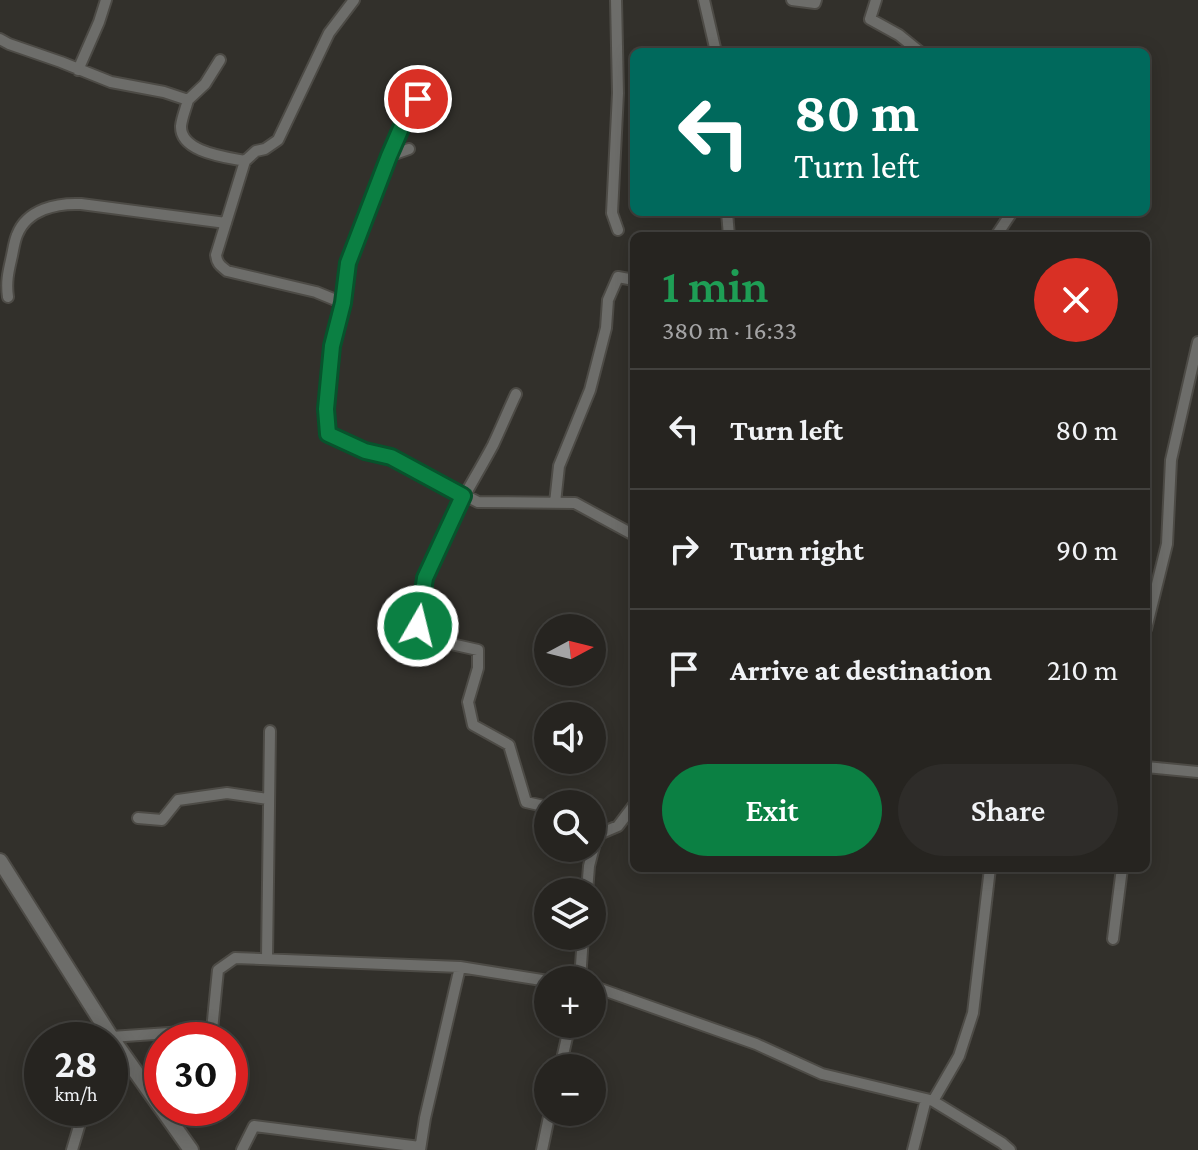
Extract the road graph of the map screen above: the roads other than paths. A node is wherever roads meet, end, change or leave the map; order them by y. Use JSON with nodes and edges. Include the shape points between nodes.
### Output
{"nodes":[{"id":1,"x":106,"y":0,"type":"edge"},
{"id":2,"x":354,"y":0,"type":"edge"},
{"id":3,"x":616,"y":0,"type":"edge"},
{"id":4,"x":704,"y":0,"type":"edge"},
{"id":5,"x":792,"y":0,"type":"edge"},
{"id":6,"x":816,"y":0,"type":"edge"},
{"id":7,"x":876,"y":0,"type":"edge"},
{"id":8,"x":0,"y":39,"type":"edge"},
{"id":9,"x":715,"y":48,"type":"edge"},
{"id":10,"x":915,"y":48,"type":"edge"},
{"id":11,"x":220,"y":60,"type":"dead end"},
{"id":12,"x":78,"y":70,"type":"junction"},
{"id":13,"x":418,"y":99,"type":"dead end"},
{"id":14,"x":188,"y":100,"type":"junction"},
{"id":15,"x":409,"y":149,"type":"dead end"},
{"id":16,"x":389,"y":156,"type":"junction"},
{"id":17,"x":245,"y":161,"type":"junction"},
{"id":18,"x":226,"y":223,"type":"junction"},
{"id":19,"x":618,"y":230,"type":"dead end"},
{"id":20,"x":630,"y":279,"type":"edge"},
{"id":21,"x":3,"y":282,"type":"edge"},
{"id":22,"x":8,"y":297,"type":"dead end"},
{"id":23,"x":343,"y":303,"type":"junction"},
{"id":24,"x":1198,"y":342,"type":"edge"},
{"id":25,"x":516,"y":394,"type":"dead end"},
{"id":26,"x":463,"y":496,"type":"junction"},
{"id":27,"x":555,"y":503,"type":"junction"},
{"id":28,"x":630,"y":533,"type":"edge"},
{"id":29,"x":1150,"y":613,"type":"edge"},
{"id":30,"x":270,"y":731,"type":"dead end"},
{"id":31,"x":1150,"y":767,"type":"edge"},
{"id":32,"x":1198,"y":772,"type":"edge"},
{"id":33,"x":268,"y":799,"type":"junction"},
{"id":34,"x":534,"y":804,"type":"edge"},
{"id":35,"x":630,"y":810,"type":"edge"},
{"id":36,"x":138,"y":818,"type":"dead end"},
{"id":37,"x":606,"y":829,"type":"edge"},
{"id":38,"x":0,"y":861,"type":"edge"},
{"id":39,"x":990,"y":872,"type":"edge"},
{"id":40,"x":1121,"y":872,"type":"edge"},
{"id":41,"x":1113,"y":939,"type":"dead end"},
{"id":42,"x":267,"y":958,"type":"junction"},
{"id":43,"x":460,"y":967,"type":"junction"},
{"id":44,"x":534,"y":979,"type":"edge"},
{"id":45,"x":606,"y":991,"type":"edge"},
{"id":46,"x":102,"y":1022,"type":"edge"},
{"id":47,"x":128,"y":1036,"type":"edge"},
{"id":48,"x":128,"y":1062,"type":"edge"},
{"id":49,"x":930,"y":1100,"type":"junction"},
{"id":50,"x":79,"y":1126,"type":"edge"},
{"id":51,"x":547,"y":1126,"type":"edge"},
{"id":52,"x":420,"y":1149,"type":"edge"},
{"id":53,"x":72,"y":1150,"type":"edge"},
{"id":54,"x":191,"y":1150,"type":"edge"},
{"id":55,"x":242,"y":1150,"type":"edge"},
{"id":56,"x":542,"y":1150,"type":"edge"},
{"id":57,"x":913,"y":1150,"type":"edge"},
{"id":58,"x":1010,"y":1150,"type":"edge"}],
"edges":[{"from":1,"to":12,"type":"street"},
{"from":2,"to":17,"type":"street","via":[[329,33],[278,140]]},
{"from":3,"to":19,"type":"street","via":[[612,213]]},
{"from":4,"to":9,"type":"street"},
{"from":5,"to":6,"type":"street"},
{"from":7,"to":10,"type":"street","via":[[870,19]]},
{"from":8,"to":12,"type":"street"},
{"from":11,"to":14,"type":"street"},
{"from":12,"to":14,"type":"street"},
{"from":13,"to":16,"type":"street"},
{"from":14,"to":17,"type":"street","via":[[181,127],[184,139],[204,151]]},
{"from":15,"to":16,"type":"street"},
{"from":16,"to":23,"type":"street","via":[[348,263]]},
{"from":17,"to":18,"type":"street"},
{"from":18,"to":21,"type":"street","via":[[81,204],[46,208],[17,233]]},
{"from":18,"to":23,"type":"street","via":[[216,255],[227,271]]},
{"from":20,"to":27,"type":"street","via":[[618,277],[608,300],[590,390],[559,466]]},
{"from":21,"to":22,"type":"street"},
{"from":23,"to":26,"type":"street","via":[[332,346],[328,434],[391,457]]},
{"from":24,"to":29,"type":"street","via":[[1171,460],[1167,544]]},
{"from":25,"to":26,"type":"street"},
{"from":26,"to":27,"type":"street","via":[[478,502]]},
{"from":26,"to":34,"type":"street","via":[[425,578],[420,637],[478,650],[468,702],[473,725],[509,745],[526,802]]},
{"from":27,"to":28,"type":"street","via":[[575,503]]},
{"from":30,"to":33,"type":"street"},
{"from":31,"to":32,"type":"street"},
{"from":33,"to":36,"type":"street","via":[[227,793],[191,798],[178,800],[162,820]]},
{"from":33,"to":42,"type":"street"},
{"from":35,"to":37,"type":"street","via":[[618,826]]},
{"from":38,"to":46,"type":"street"},
{"from":39,"to":49,"type":"street","via":[[973,1013],[959,1056]]},
{"from":40,"to":41,"type":"street"},
{"from":42,"to":43,"type":"street"},
{"from":42,"to":47,"type":"street","via":[[235,958],[218,970],[212,1030]]},
{"from":43,"to":44,"type":"street"},
{"from":43,"to":52,"type":"street"},
{"from":45,"to":49,"type":"street","via":[[756,1044],[822,1074]]},
{"from":48,"to":54,"type":"street"},
{"from":49,"to":57,"type":"street"},
{"from":49,"to":58,"type":"street"},
{"from":50,"to":53,"type":"street"},
{"from":51,"to":56,"type":"street"},
{"from":52,"to":55,"type":"street","via":[[254,1126]]}]}
